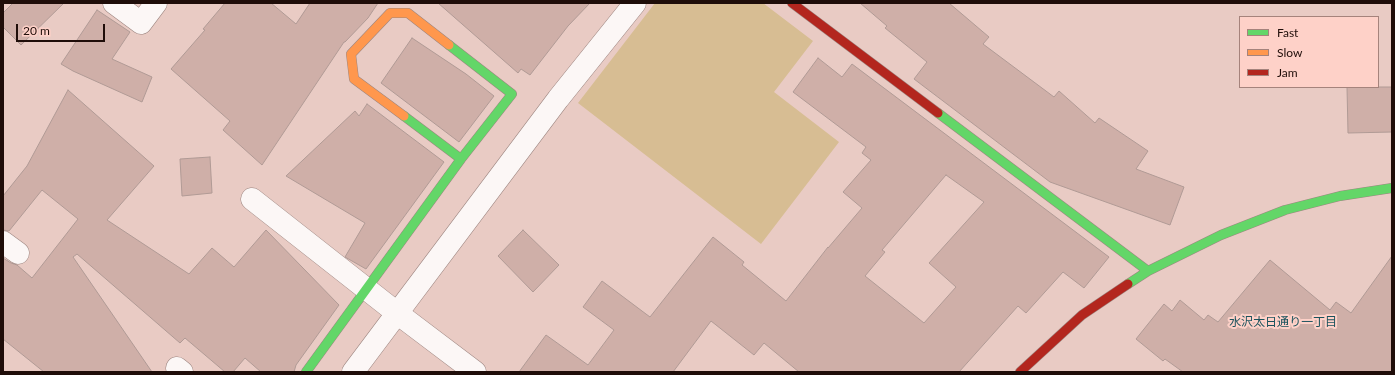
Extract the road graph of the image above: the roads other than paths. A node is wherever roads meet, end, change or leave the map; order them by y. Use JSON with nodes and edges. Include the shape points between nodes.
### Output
{"nodes":[{"id":1,"x":114,"y":3,"type":"edge"},
{"id":2,"x":156,"y":3,"type":"edge"},
{"id":3,"x":635,"y":3,"type":"edge"},
{"id":4,"x":792,"y":3,"type":"edge"},
{"id":5,"x":461,"y":159,"type":"junction"},
{"id":6,"x":1392,"y":188,"type":"edge"},
{"id":7,"x":252,"y":199,"type":"dead end"},
{"id":8,"x":1148,"y":271,"type":"junction"},
{"id":9,"x":367,"y":289,"type":"junction"},
{"id":10,"x":397,"y":313,"type":"junction"},
{"id":11,"x":306,"y":372,"type":"edge"},
{"id":12,"x":353,"y":372,"type":"edge"},
{"id":13,"x":475,"y":372,"type":"edge"},
{"id":14,"x":1020,"y":372,"type":"edge"}],
"edges":[{"from":1,"to":2,"type":"street","via":[[141,23]]},
{"from":3,"to":10,"type":"street","via":[[558,99]]},
{"from":4,"to":8,"type":"street"},
{"from":5,"to":5,"type":"street","via":[[354,79],[351,54],[390,13],[408,13],[512,94]]},
{"from":5,"to":9,"type":"street"},
{"from":6,"to":8,"type":"street","via":[[1340,196],[1285,210],[1221,235]]},
{"from":7,"to":9,"type":"street"},
{"from":8,"to":14,"type":"street","via":[[1082,315]]},
{"from":9,"to":10,"type":"street"},
{"from":9,"to":11,"type":"street"},
{"from":10,"to":12,"type":"street"},
{"from":10,"to":13,"type":"street"}]}
